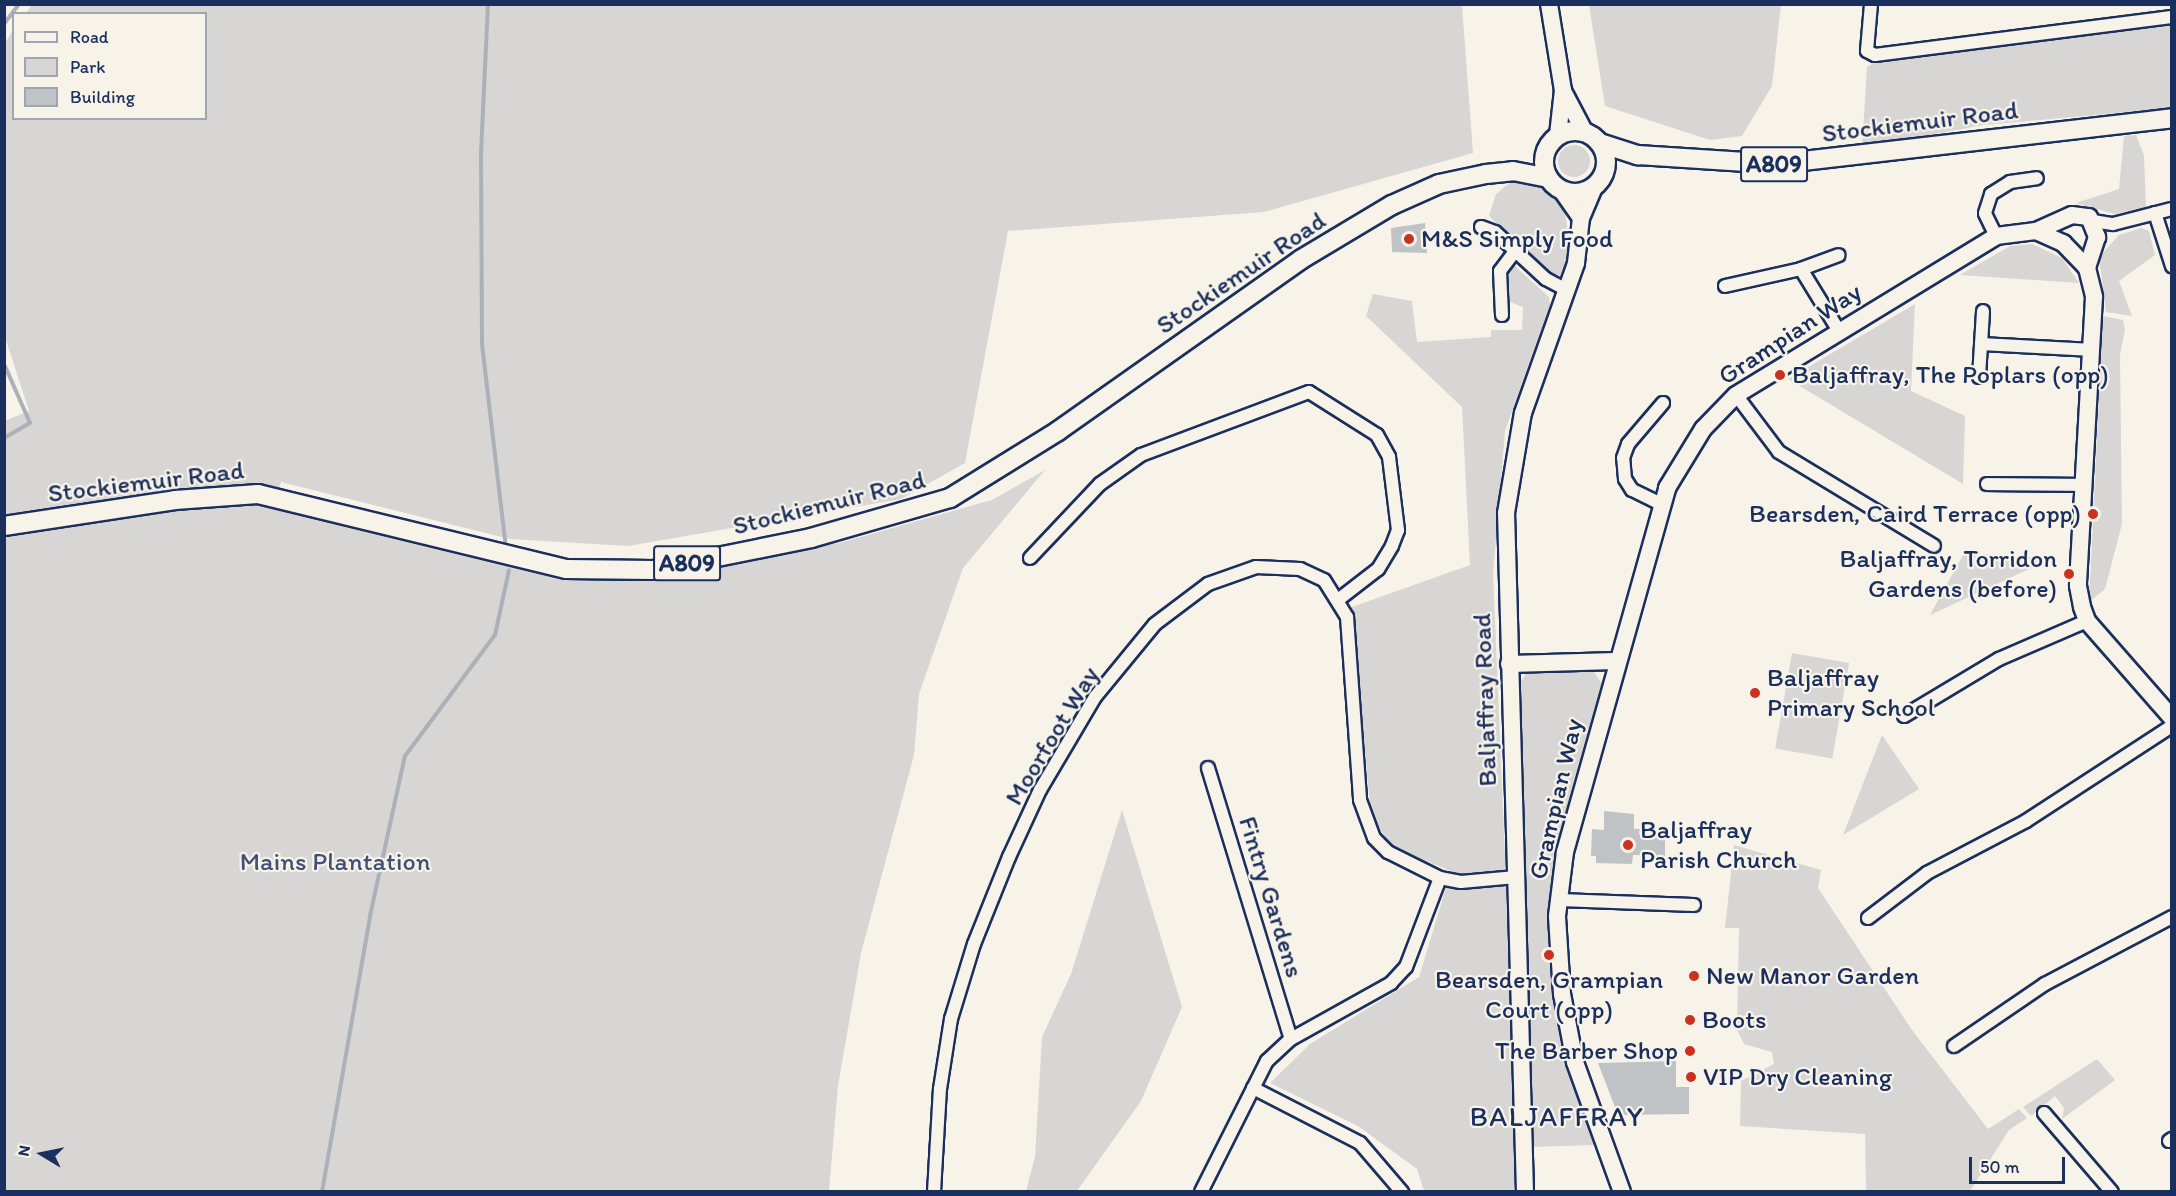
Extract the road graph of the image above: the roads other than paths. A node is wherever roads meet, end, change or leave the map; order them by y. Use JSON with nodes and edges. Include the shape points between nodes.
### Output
{"nodes":[{"id":1,"x":1549,"y":4,"type":"edge"},
{"id":2,"x":1871,"y":4,"type":"edge"},
{"id":3,"x":2172,"y":16,"type":"edge"},
{"id":4,"x":1563,"y":90,"type":"junction"},
{"id":5,"x":2172,"y":118,"type":"edge"},
{"id":6,"x":1584,"y":131,"type":"junction"},
{"id":7,"x":1558,"y":135,"type":"junction"},
{"id":8,"x":1600,"y":143,"type":"junction"},
{"id":9,"x":1545,"y":153,"type":"junction"},
{"id":10,"x":1638,"y":155,"type":"junction"},
{"id":11,"x":1513,"y":171,"type":"junction"},
{"id":12,"x":1548,"y":178,"type":"junction"},
{"id":13,"x":2037,"y":178,"type":"dead end"},
{"id":14,"x":1599,"y":180,"type":"junction"},
{"id":15,"x":1562,"y":191,"type":"junction"},
{"id":16,"x":2172,"y":209,"type":"edge"},
{"id":17,"x":2156,"y":213,"type":"junction"},
{"id":18,"x":1581,"y":218,"type":"junction"},
{"id":19,"x":2063,"y":221,"type":"junction"},
{"id":20,"x":1480,"y":227,"type":"dead end"},
{"id":21,"x":2036,"y":231,"type":"junction"},
{"id":22,"x":2094,"y":234,"type":"junction"},
{"id":23,"x":1996,"y":236,"type":"junction"},
{"id":24,"x":2068,"y":247,"type":"junction"},
{"id":25,"x":1515,"y":251,"type":"junction"},
{"id":26,"x":1839,"y":255,"type":"dead end"},
{"id":27,"x":2172,"y":266,"type":"edge"},
{"id":28,"x":2087,"y":268,"type":"junction"},
{"id":29,"x":1801,"y":269,"type":"junction"},
{"id":30,"x":1725,"y":286,"type":"dead end"},
{"id":31,"x":1567,"y":290,"type":"junction"},
{"id":32,"x":1983,"y":310,"type":"dead end"},
{"id":33,"x":1502,"y":315,"type":"dead end"},
{"id":34,"x":1839,"y":331,"type":"junction"},
{"id":35,"x":1981,"y":344,"type":"junction"},
{"id":36,"x":2093,"y":350,"type":"junction"},
{"id":37,"x":1979,"y":377,"type":"dead end"},
{"id":38,"x":1736,"y":395,"type":"junction"},
{"id":39,"x":1663,"y":403,"type":"dead end"},
{"id":40,"x":1987,"y":484,"type":"dead end"},
{"id":41,"x":2084,"y":485,"type":"junction"},
{"id":42,"x":1661,"y":504,"type":"junction"},
{"id":43,"x":4,"y":525,"type":"edge"},
{"id":44,"x":1934,"y":546,"type":"dead end"},
{"id":45,"x":1030,"y":558,"type":"dead end"},
{"id":46,"x":1339,"y":599,"type":"junction"},
{"id":47,"x":2087,"y":621,"type":"junction"},
{"id":48,"x":1617,"y":661,"type":"junction"},
{"id":49,"x":1509,"y":664,"type":"junction"},
{"id":50,"x":1904,"y":716,"type":"dead end"},
{"id":51,"x":2172,"y":718,"type":"edge"},
{"id":52,"x":2172,"y":726,"type":"edge"},
{"id":53,"x":1208,"y":768,"type":"dead end"},
{"id":54,"x":1516,"y":877,"type":"junction"},
{"id":55,"x":1440,"y":878,"type":"junction"},
{"id":56,"x":1559,"y":900,"type":"junction"},
{"id":57,"x":1694,"y":904,"type":"dead end"},
{"id":58,"x":2172,"y":917,"type":"edge"},
{"id":59,"x":1868,"y":918,"type":"dead end"},
{"id":60,"x":1291,"y":1040,"type":"junction"},
{"id":61,"x":1954,"y":1046,"type":"dead end"},
{"id":62,"x":1253,"y":1088,"type":"junction"},
{"id":63,"x":2044,"y":1113,"type":"dead end"},
{"id":64,"x":934,"y":1191,"type":"edge"},
{"id":65,"x":1201,"y":1191,"type":"edge"},
{"id":66,"x":1402,"y":1191,"type":"edge"},
{"id":67,"x":1524,"y":1191,"type":"edge"},
{"id":68,"x":1622,"y":1191,"type":"edge"},
{"id":69,"x":2112,"y":1191,"type":"edge"}],
"edges":[{"from":1,"to":4,"type":"street"},
{"from":2,"to":3,"type":"street","via":[[1867,51],[1875,55]]},
{"from":4,"to":6,"type":"street"},
{"from":4,"to":7,"type":"street"},
{"from":5,"to":10,"type":"main road","name":"Stockiemuir Road","number":"A809","via":[[1777,164]]},
{"from":6,"to":7,"type":"main road"},
{"from":6,"to":8,"type":"main road"},
{"from":7,"to":9,"type":"main road"},
{"from":8,"to":10,"type":"main road","name":"Stockiemuir Road","number":"A809"},
{"from":8,"to":14,"type":"main road"},
{"from":9,"to":11,"type":"main road","name":"Stockiemuir Road","number":"A809"},
{"from":9,"to":12,"type":"main road"},
{"from":10,"to":14,"type":"main road"},
{"from":11,"to":12,"type":"main road","name":"Stockiemuir Road","number":"A809"},
{"from":11,"to":43,"type":"main road","name":"Stockiemuir Road","number":"A809","via":[[1439,184],[1392,205],[1300,261],[1058,431],[950,498],[811,538],[653,570],[566,569],[258,494],[175,500]]},
{"from":12,"to":15,"type":"main road"},
{"from":13,"to":23,"type":"street","via":[[2010,182],[1991,194],[1985,213]]},
{"from":14,"to":15,"type":"main road","via":[[1579,193]]},
{"from":14,"to":18,"type":"street","name":"Baljaffray Road"},
{"from":15,"to":18,"type":"street"},
{"from":16,"to":17,"type":"street"},
{"from":17,"to":22,"type":"street","via":[[2113,224]]},
{"from":17,"to":27,"type":"street"},
{"from":18,"to":31,"type":"street","name":"Baljaffray Road","via":[[1580,249]]},
{"from":19,"to":21,"type":"street","name":"Grampian Way"},
{"from":19,"to":22,"type":"street","name":"Grampian Way","via":[[2078,214]]},
{"from":19,"to":24,"type":"street"},
{"from":20,"to":25,"type":"street","via":[[1495,232]]},
{"from":21,"to":23,"type":"street","name":"Grampian Way"},
{"from":21,"to":24,"type":"street"},
{"from":22,"to":24,"type":"street"},
{"from":22,"to":28,"type":"street"},
{"from":23,"to":34,"type":"street","name":"Grampian Way"},
{"from":24,"to":28,"type":"street"},
{"from":25,"to":31,"type":"street","via":[[1546,279]]},
{"from":25,"to":33,"type":"street","via":[[1500,271]]},
{"from":26,"to":29,"type":"street"},
{"from":28,"to":36,"type":"street","via":[[2094,297]]},
{"from":29,"to":30,"type":"street"},
{"from":29,"to":34,"type":"street"},
{"from":31,"to":49,"type":"street","name":"Baljaffray Road","via":[[1523,413],[1509,479]]},
{"from":32,"to":35,"type":"street"},
{"from":34,"to":38,"type":"street","name":"Grampian Way"},
{"from":35,"to":36,"type":"street"},
{"from":35,"to":37,"type":"street"},
{"from":36,"to":41,"type":"street"},
{"from":38,"to":42,"type":"street","name":"Grampian Way","via":[[1683,458]]},
{"from":38,"to":44,"type":"street","via":[[1779,452]]},
{"from":39,"to":42,"type":"street","via":[[1628,444],[1623,458],[1625,479],[1632,490]]},
{"from":40,"to":41,"type":"street"},
{"from":41,"to":47,"type":"street","via":[[2078,586]]},
{"from":42,"to":48,"type":"street","name":"Grampian Way"},
{"from":45,"to":46,"type":"street","via":[[1100,484],[1141,455],[1309,392],[1377,435],[1389,457],[1398,530],[1378,569]]},
{"from":46,"to":55,"type":"street","name":"Moorfoot Way","via":[[1347,617],[1365,821],[1388,852]]},
{"from":46,"to":64,"type":"street","name":"Moorfoot Way","via":[[1324,580],[1300,569],[1256,567],[1208,584],[1155,624],[1095,697],[1040,790],[974,945],[949,1030]]},
{"from":47,"to":50,"type":"street","via":[[1999,659]]},
{"from":47,"to":51,"type":"street"},
{"from":48,"to":49,"type":"street"},
{"from":48,"to":56,"type":"street","name":"Grampian Way","via":[[1571,819]]},
{"from":49,"to":54,"type":"street","name":"Baljaffray Road"},
{"from":52,"to":59,"type":"street","via":[[2026,821],[1927,873]]},
{"from":53,"to":60,"type":"street","name":"Fintry Gardens"},
{"from":54,"to":55,"type":"street","name":"Moorfoot Way","via":[[1461,882]]},
{"from":54,"to":67,"type":"street","name":"Baljaffray Road"},
{"from":55,"to":60,"type":"street","via":[[1406,967],[1391,983]]},
{"from":56,"to":57,"type":"street"},
{"from":56,"to":68,"type":"street","name":"Grampian Way","via":[[1557,960],[1575,1062]]},
{"from":58,"to":61,"type":"street","via":[[2045,984]]},
{"from":60,"to":62,"type":"street","via":[[1267,1061]]},
{"from":62,"to":65,"type":"street"},
{"from":62,"to":66,"type":"street","via":[[1360,1143]]},
{"from":63,"to":69,"type":"street"}]}
